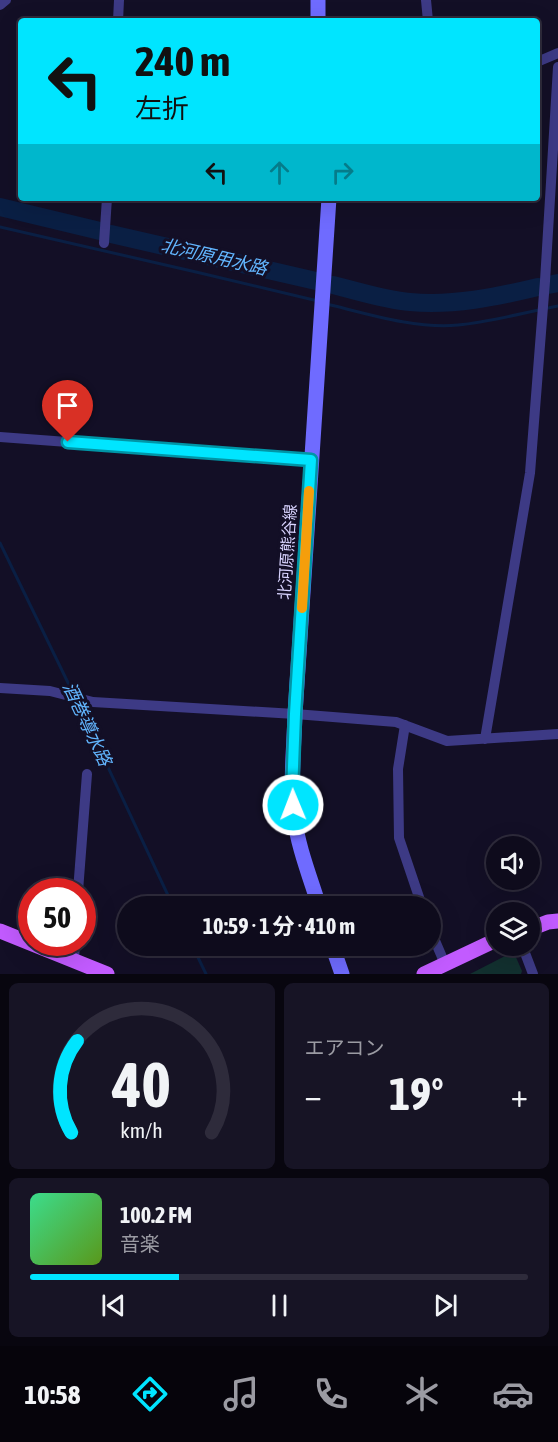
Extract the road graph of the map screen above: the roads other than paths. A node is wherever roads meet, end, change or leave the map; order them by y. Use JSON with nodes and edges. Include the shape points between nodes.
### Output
{"nodes":[{"id":1,"x":6,"y":0,"type":"edge"},
{"id":2,"x":119,"y":0,"type":"edge"},
{"id":3,"x":318,"y":0,"type":"edge"},
{"id":4,"x":426,"y":0,"type":"edge"},
{"id":5,"x":0,"y":5,"type":"edge"},
{"id":6,"x":118,"y":18,"type":"edge"},
{"id":7,"x":318,"y":18,"type":"edge"},
{"id":8,"x":428,"y":18,"type":"edge"},
{"id":9,"x":558,"y":53,"type":"edge"},
{"id":10,"x":540,"y":61,"type":"edge"},
{"id":11,"x":558,"y":67,"type":"edge"},
{"id":12,"x":556,"y":116,"type":"edge"},
{"id":13,"x":107,"y":201,"type":"edge"},
{"id":14,"x":328,"y":201,"type":"edge"},
{"id":15,"x":104,"y":243,"type":"dead end"},
{"id":16,"x":0,"y":437,"type":"edge"},
{"id":17,"x":311,"y":460,"type":"junction"},
{"id":18,"x":0,"y":688,"type":"edge"},
{"id":19,"x":295,"y":714,"type":"junction"},
{"id":20,"x":405,"y":725,"type":"junction"},
{"id":21,"x":558,"y":734,"type":"edge"},
{"id":22,"x":485,"y":739,"type":"junction"},
{"id":23,"x":87,"y":774,"type":"dead end"},
{"id":24,"x":79,"y":878,"type":"edge"},
{"id":25,"x":316,"y":896,"type":"edge"},
{"id":26,"x":418,"y":896,"type":"edge"},
{"id":27,"x":558,"y":921,"type":"edge"},
{"id":28,"x":540,"y":925,"type":"edge"},
{"id":29,"x":0,"y":931,"type":"edge"},
{"id":30,"x":486,"y":945,"type":"edge"},
{"id":31,"x":441,"y":955,"type":"edge"},
{"id":32,"x":74,"y":956,"type":"edge"},
{"id":33,"x":336,"y":956,"type":"edge"},
{"id":34,"x":526,"y":956,"type":"edge"},
{"id":35,"x":74,"y":961,"type":"junction"},
{"id":36,"x":445,"y":964,"type":"junction"},
{"id":37,"x":107,"y":974,"type":"edge"},
{"id":38,"x":342,"y":974,"type":"edge"},
{"id":39,"x":424,"y":974,"type":"edge"},
{"id":40,"x":533,"y":974,"type":"edge"}],
"edges":[{"from":1,"to":5,"type":"street"},
{"from":2,"to":6,"type":"street"},
{"from":3,"to":7,"type":"main road"},
{"from":4,"to":8,"type":"street"},
{"from":9,"to":10,"type":"street"},
{"from":11,"to":12,"type":"street"},
{"from":12,"to":22,"type":"street","via":[[530,473]]},
{"from":13,"to":15,"type":"street"},
{"from":14,"to":17,"type":"main road","name":"北河原熊谷線"},
{"from":16,"to":17,"type":"street"},
{"from":17,"to":19,"type":"main road","name":"北河原熊谷線"},
{"from":18,"to":19,"type":"street","via":[[50,691],[93,702]]},
{"from":19,"to":20,"type":"street"},
{"from":19,"to":25,"type":"main road","name":"北河原熊谷線","via":[[294,817]]},
{"from":20,"to":22,"type":"street","via":[[447,741]]},
{"from":20,"to":26,"type":"street","via":[[398,769],[399,838]]},
{"from":21,"to":22,"type":"street"},
{"from":23,"to":24,"type":"street"},
{"from":27,"to":28,"type":"main road"},
{"from":29,"to":35,"type":"main road"},
{"from":30,"to":36,"type":"main road"},
{"from":31,"to":36,"type":"street"},
{"from":32,"to":35,"type":"street"},
{"from":33,"to":38,"type":"main road"},
{"from":34,"to":40,"type":"street"},
{"from":35,"to":37,"type":"main road"},
{"from":36,"to":39,"type":"main road"}]}
